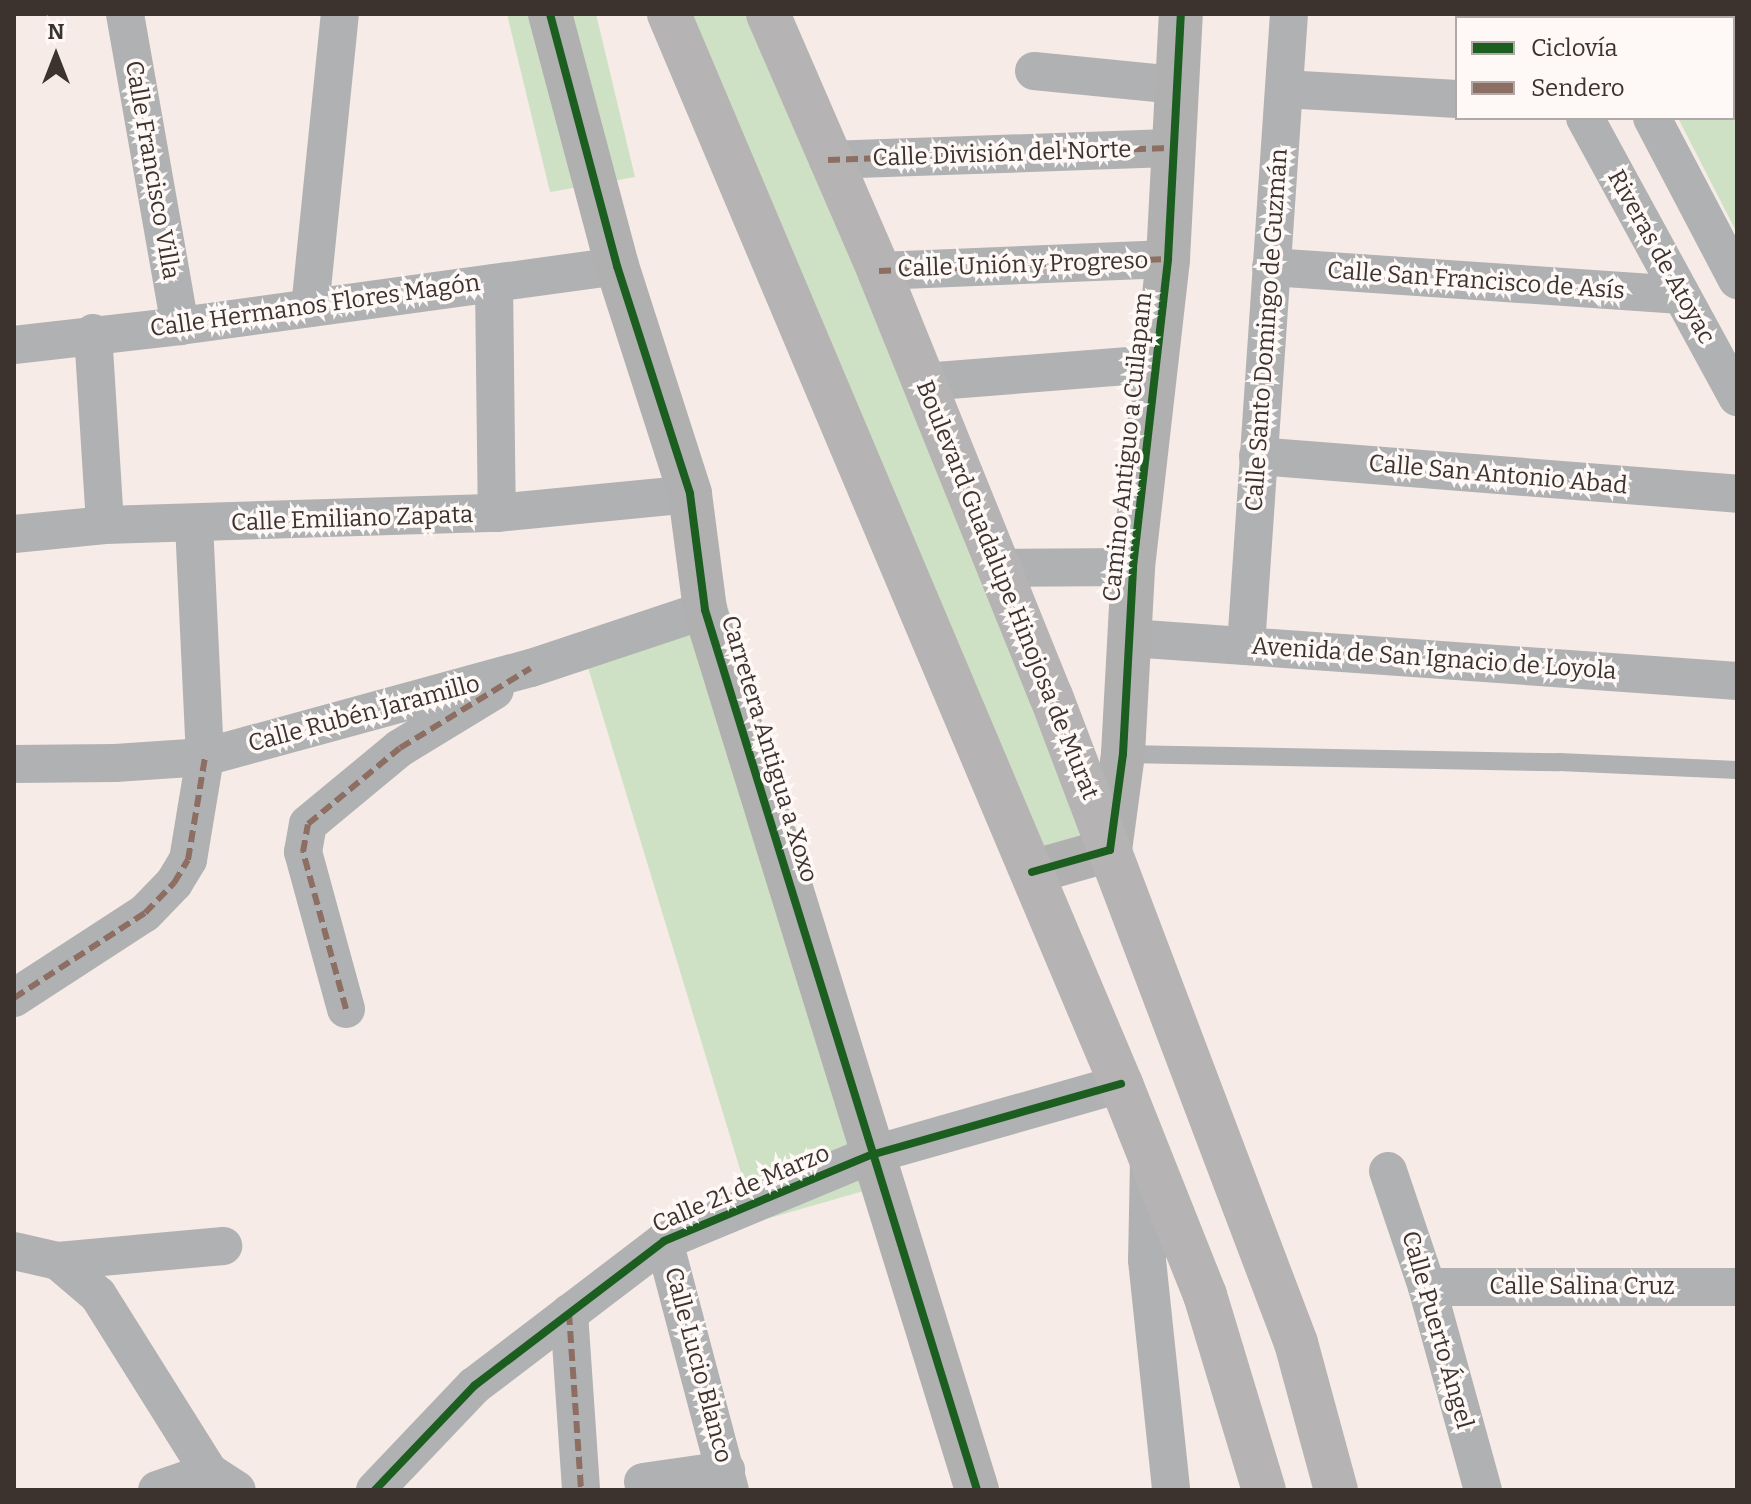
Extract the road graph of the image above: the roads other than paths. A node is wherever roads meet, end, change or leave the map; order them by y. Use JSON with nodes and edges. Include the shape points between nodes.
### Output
{"nodes":[{"id":1,"x":125,"y":14,"type":"edge"},
{"id":2,"x":340,"y":14,"type":"edge"},
{"id":3,"x":550,"y":14,"type":"edge"},
{"id":4,"x":768,"y":14,"type":"edge"},
{"id":5,"x":1181,"y":14,"type":"edge"},
{"id":6,"x":1289,"y":14,"type":"edge"},
{"id":7,"x":674,"y":26,"type":"edge"},
{"id":8,"x":1034,"y":71,"type":"dead end"},
{"id":9,"x":1177,"y":85,"type":"junction"},
{"id":10,"x":1284,"y":89,"type":"junction"},
{"id":11,"x":1455,"y":99,"type":"edge"},
{"id":12,"x":1586,"y":120,"type":"edge"},
{"id":13,"x":1653,"y":120,"type":"edge"},
{"id":14,"x":1176,"y":148,"type":"junction"},
{"id":15,"x":828,"y":160,"type":"junction"},
{"id":16,"x":1168,"y":259,"type":"junction"},
{"id":17,"x":617,"y":266,"type":"junction"},
{"id":18,"x":1271,"y":267,"type":"junction"},
{"id":19,"x":879,"y":271,"type":"junction"},
{"id":20,"x":1737,"y":280,"type":"edge"},
{"id":21,"x":494,"y":283,"type":"junction"},
{"id":22,"x":1681,"y":295,"type":"junction"},
{"id":23,"x":310,"y":308,"type":"junction"},
{"id":24,"x":180,"y":326,"type":"junction"},
{"id":25,"x":93,"y":333,"type":"junction"},
{"id":26,"x":14,"y":345,"type":"edge"},
{"id":27,"x":1154,"y":364,"type":"junction"},
{"id":28,"x":924,"y":382,"type":"junction"},
{"id":29,"x":1737,"y":397,"type":"edge"},
{"id":30,"x":1258,"y":456,"type":"junction"},
{"id":31,"x":690,"y":494,"type":"junction"},
{"id":32,"x":1737,"y":494,"type":"edge"},
{"id":33,"x":497,"y":513,"type":"junction"},
{"id":34,"x":105,"y":525,"type":"junction"},
{"id":35,"x":194,"y":525,"type":"junction"},
{"id":36,"x":14,"y":534,"type":"edge"},
{"id":37,"x":1133,"y":567,"type":"junction"},
{"id":38,"x":997,"y":568,"type":"junction"},
{"id":39,"x":705,"y":610,"type":"junction"},
{"id":40,"x":1130,"y":638,"type":"junction"},
{"id":41,"x":1246,"y":646,"type":"junction"},
{"id":42,"x":531,"y":668,"type":"junction"},
{"id":43,"x":1737,"y":681,"type":"edge"},
{"id":44,"x":1123,"y":754,"type":"junction"},
{"id":45,"x":205,"y":757,"type":"junction"},
{"id":46,"x":14,"y":764,"type":"edge"},
{"id":47,"x":1737,"y":770,"type":"edge"},
{"id":48,"x":1110,"y":850,"type":"junction"},
{"id":49,"x":1032,"y":872,"type":"junction"},
{"id":50,"x":14,"y":998,"type":"edge"},
{"id":51,"x":346,"y":1009,"type":"dead end"},
{"id":52,"x":1121,"y":1084,"type":"junction"},
{"id":53,"x":871,"y":1155,"type":"junction"},
{"id":54,"x":1149,"y":1160,"type":"junction"},
{"id":55,"x":1388,"y":1171,"type":"dead end"},
{"id":56,"x":664,"y":1241,"type":"junction"},
{"id":57,"x":223,"y":1246,"type":"dead end"},
{"id":58,"x":14,"y":1251,"type":"edge"},
{"id":59,"x":58,"y":1261,"type":"junction"},
{"id":60,"x":1427,"y":1287,"type":"junction"},
{"id":61,"x":1737,"y":1287,"type":"edge"},
{"id":62,"x":569,"y":1313,"type":"junction"},
{"id":63,"x":728,"y":1480,"type":"edge"},
{"id":64,"x":223,"y":1481,"type":"edge"},
{"id":65,"x":392,"y":1482,"type":"edge"},
{"id":66,"x":643,"y":1482,"type":"dead end"},
{"id":67,"x":157,"y":1490,"type":"edge"},
{"id":68,"x":581,"y":1490,"type":"edge"},
{"id":69,"x":977,"y":1490,"type":"edge"},
{"id":70,"x":1171,"y":1490,"type":"edge"},
{"id":71,"x":1264,"y":1490,"type":"edge"},
{"id":72,"x":1336,"y":1490,"type":"edge"},
{"id":73,"x":1483,"y":1490,"type":"edge"}],
"edges":[{"from":1,"to":24,"type":"street","name":"Calle Francisco Villa"},
{"from":2,"to":23,"type":"street"},
{"from":3,"to":17,"type":"street","name":"Carretera Antigua a Xoxo"},
{"from":4,"to":15,"type":"main road","name":"Boulevard Guadalupe Hinojosa de Murat"},
{"from":5,"to":9,"type":"street","name":"Camino Antiguo a Cuilapam"},
{"from":6,"to":10,"type":"street","name":"Calle Santo Domingo de Guzmán"},
{"from":7,"to":49,"type":"main road"},
{"from":8,"to":9,"type":"street"},
{"from":9,"to":14,"type":"street","name":"Camino Antiguo a Cuilapam"},
{"from":10,"to":11,"type":"street"},
{"from":10,"to":18,"type":"street","name":"Calle Santo Domingo de Guzmán"},
{"from":12,"to":22,"type":"street","name":"Riveras de Atoyac"},
{"from":13,"to":20,"type":"street"},
{"from":14,"to":15,"type":"street","name":"Calle División del Norte"},
{"from":14,"to":16,"type":"street","name":"Camino Antiguo a Cuilapam"},
{"from":15,"to":19,"type":"main road","name":"Boulevard Guadalupe Hinojosa de Murat"},
{"from":16,"to":19,"type":"street","name":"Calle Unión y Progreso"},
{"from":16,"to":27,"type":"street","name":"Camino Antiguo a Cuilapam"},
{"from":17,"to":21,"type":"street","name":"Calle Hermanos Flores Magón"},
{"from":17,"to":31,"type":"street","name":"Carretera Antigua a Xoxo"},
{"from":18,"to":22,"type":"street","name":"Calle San Francisco de Asís"},
{"from":18,"to":30,"type":"street","name":"Calle Santo Domingo de Guzmán"},
{"from":19,"to":28,"type":"main road","name":"Boulevard Guadalupe Hinojosa de Murat"},
{"from":21,"to":23,"type":"street","name":"Calle Hermanos Flores Magón"},
{"from":21,"to":33,"type":"street"},
{"from":22,"to":29,"type":"street","name":"Riveras de Atoyac"},
{"from":23,"to":24,"type":"street","name":"Calle Hermanos Flores Magón"},
{"from":24,"to":25,"type":"street","name":"Calle Hermanos Flores Magón"},
{"from":25,"to":26,"type":"street","name":"Calle Hermanos Flores Magón"},
{"from":25,"to":34,"type":"street"},
{"from":27,"to":28,"type":"street"},
{"from":27,"to":37,"type":"street","name":"Camino Antiguo a Cuilapam"},
{"from":28,"to":38,"type":"main road","name":"Boulevard Guadalupe Hinojosa de Murat"},
{"from":30,"to":32,"type":"street","name":"Calle San Antonio Abad"},
{"from":30,"to":41,"type":"street","name":"Calle Santo Domingo de Guzmán"},
{"from":31,"to":33,"type":"street","name":"Calle Emiliano Zapata"},
{"from":31,"to":39,"type":"street","name":"Carretera Antigua a Xoxo"},
{"from":33,"to":35,"type":"street","name":"Calle Emiliano Zapata"},
{"from":34,"to":35,"type":"street","name":"Calle Emiliano Zapata"},
{"from":34,"to":36,"type":"street","name":"Calle Emiliano Zapata"},
{"from":35,"to":45,"type":"street"},
{"from":37,"to":38,"type":"street"},
{"from":37,"to":40,"type":"street","name":"Camino Antiguo a Cuilapam"},
{"from":38,"to":48,"type":"main road","name":"Boulevard Guadalupe Hinojosa de Murat"},
{"from":39,"to":42,"type":"street","name":"Calle Rubén Jaramillo"},
{"from":39,"to":53,"type":"street","name":"Carretera Antigua a Xoxo"},
{"from":40,"to":41,"type":"street","name":"Avenida de San Ignacio de Loyola"},
{"from":40,"to":44,"type":"street","name":"Camino Antiguo a Cuilapam"},
{"from":41,"to":43,"type":"street","name":"Avenida de San Ignacio de Loyola"},
{"from":42,"to":45,"type":"street","name":"Calle Rubén Jaramillo"},
{"from":42,"to":51,"type":"street","via":[[400,748],[308,824],[303,852]]},
{"from":44,"to":47,"type":"lane"},
{"from":44,"to":48,"type":"street","name":"Camino Antiguo a Cuilapam"},
{"from":45,"to":46,"type":"street","name":"Calle Rubén Jaramillo"},
{"from":45,"to":50,"type":"street","via":[[188,860],[174,883],[145,913]]},
{"from":48,"to":49,"type":"street"},
{"from":48,"to":72,"type":"main road","name":"Boulevard Guadalupe Hinojosa de Murat","via":[[1296,1343]]},
{"from":49,"to":52,"type":"main road"},
{"from":52,"to":53,"type":"street","name":"Calle 21 de Marzo"},
{"from":52,"to":54,"type":"main road"},
{"from":53,"to":56,"type":"street","name":"Calle 21 de Marzo"},
{"from":53,"to":69,"type":"street","name":"Carretera Antigua a Xoxo"},
{"from":54,"to":70,"type":"street","via":[[1147,1260]]},
{"from":54,"to":71,"type":"main road","via":[[1205,1295]]},
{"from":55,"to":60,"type":"street","name":"Calle Puerto Ángel"},
{"from":56,"to":62,"type":"street","name":"Calle 21 de Marzo"},
{"from":56,"to":63,"type":"street","name":"Calle Lucio Blanco"},
{"from":57,"to":59,"type":"street"},
{"from":58,"to":59,"type":"street"},
{"from":59,"to":64,"type":"street","via":[[98,1295]]},
{"from":60,"to":61,"type":"street","name":"Calle Salina Cruz"},
{"from":60,"to":73,"type":"street","name":"Calle Puerto Ángel"},
{"from":62,"to":65,"type":"street","name":"Calle 21 de Marzo","via":[[474,1386]]},
{"from":62,"to":68,"type":"street"},
{"from":63,"to":66,"type":"street"},
{"from":64,"to":67,"type":"street"}]}
